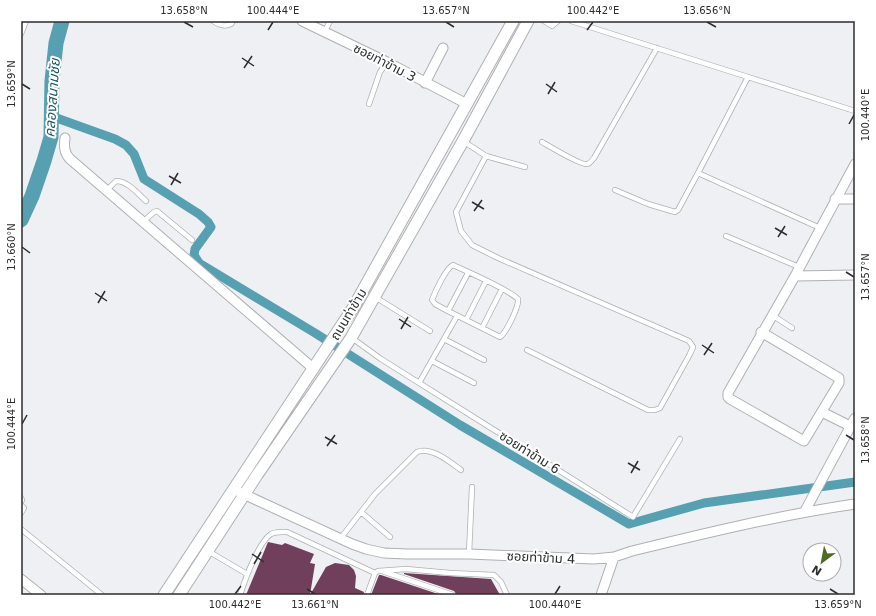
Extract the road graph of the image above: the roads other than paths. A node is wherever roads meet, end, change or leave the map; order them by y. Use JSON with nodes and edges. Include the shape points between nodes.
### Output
{"nodes":[{"id":1,"x":26,"y":21,"type":"edge"},
{"id":2,"x":213,"y":21,"type":"edge"},
{"id":3,"x":233,"y":21,"type":"edge"},
{"id":4,"x":302,"y":21,"type":"edge"},
{"id":5,"x":330,"y":21,"type":"edge"},
{"id":6,"x":513,"y":21,"type":"edge"},
{"id":7,"x":528,"y":21,"type":"edge"},
{"id":8,"x":544,"y":21,"type":"edge"},
{"id":9,"x":558,"y":21,"type":"edge"},
{"id":10,"x":571,"y":21,"type":"edge"},
{"id":11,"x":325,"y":31,"type":"junction"},
{"id":12,"x":21,"y":34,"type":"edge"},
{"id":13,"x":443,"y":48,"type":"dead end"},
{"id":14,"x":657,"y":48,"type":"junction"},
{"id":15,"x":386,"y":62,"type":"junction"},
{"id":16,"x":748,"y":77,"type":"junction"},
{"id":17,"x":425,"y":83,"type":"junction"},
{"id":18,"x":369,"y":104,"type":"dead end"},
{"id":19,"x":467,"y":104,"type":"junction"},
{"id":20,"x":855,"y":111,"type":"edge"},
{"id":21,"x":65,"y":138,"type":"dead end"},
{"id":22,"x":463,"y":141,"type":"junction"},
{"id":23,"x":542,"y":142,"type":"dead end"},
{"id":24,"x":486,"y":156,"type":"junction"},
{"id":25,"x":855,"y":164,"type":"edge"},
{"id":26,"x":525,"y":167,"type":"dead end"},
{"id":27,"x":698,"y":173,"type":"junction"},
{"id":28,"x":615,"y":190,"type":"dead end"},
{"id":29,"x":106,"y":191,"type":"junction"},
{"id":30,"x":835,"y":199,"type":"junction"},
{"id":31,"x":855,"y":199,"type":"edge"},
{"id":32,"x":146,"y":201,"type":"dead end"},
{"id":33,"x":143,"y":222,"type":"junction"},
{"id":34,"x":820,"y":228,"type":"junction"},
{"id":35,"x":726,"y":236,"type":"dead end"},
{"id":36,"x":192,"y":240,"type":"dead end"},
{"id":37,"x":799,"y":267,"type":"junction"},
{"id":38,"x":468,"y":273,"type":"junction"},
{"id":39,"x":855,"y":274,"type":"edge"},
{"id":40,"x":795,"y":276,"type":"junction"},
{"id":41,"x":486,"y":281,"type":"junction"},
{"id":42,"x":502,"y":289,"type":"junction"},
{"id":43,"x":375,"y":298,"type":"junction"},
{"id":44,"x":448,"y":311,"type":"junction"},
{"id":45,"x":772,"y":315,"type":"junction"},
{"id":46,"x":457,"y":316,"type":"junction"},
{"id":47,"x":466,"y":320,"type":"junction"},
{"id":48,"x":482,"y":328,"type":"junction"},
{"id":49,"x":792,"y":328,"type":"dead end"},
{"id":50,"x":430,"y":330,"type":"dead end"},
{"id":51,"x":762,"y":332,"type":"junction"},
{"id":52,"x":349,"y":340,"type":"junction"},
{"id":53,"x":444,"y":340,"type":"junction"},
{"id":54,"x":527,"y":350,"type":"dead end"},
{"id":55,"x":484,"y":360,"type":"dead end"},
{"id":56,"x":432,"y":361,"type":"junction"},
{"id":57,"x":314,"y":369,"type":"junction"},
{"id":58,"x":419,"y":383,"type":"junction"},
{"id":59,"x":474,"y":383,"type":"dead end"},
{"id":60,"x":822,"y":412,"type":"junction"},
{"id":61,"x":855,"y":418,"type":"edge"},
{"id":62,"x":850,"y":426,"type":"junction"},
{"id":63,"x":680,"y":439,"type":"dead end"},
{"id":64,"x":460,"y":470,"type":"dead end"},
{"id":65,"x":472,"y":487,"type":"dead end"},
{"id":66,"x":234,"y":489,"type":"junction"},
{"id":67,"x":244,"y":495,"type":"junction"},
{"id":68,"x":21,"y":498,"type":"edge"},
{"id":69,"x":21,"y":504,"type":"edge"},
{"id":70,"x":855,"y":504,"type":"edge"},
{"id":71,"x":805,"y":511,"type":"junction"},
{"id":72,"x":361,"y":512,"type":"junction"},
{"id":73,"x":21,"y":513,"type":"edge"},
{"id":74,"x":21,"y":529,"type":"edge"},
{"id":75,"x":390,"y":537,"type":"dead end"},
{"id":76,"x":340,"y":538,"type":"junction"},
{"id":77,"x":208,"y":551,"type":"junction"},
{"id":78,"x":468,"y":554,"type":"junction"},
{"id":79,"x":614,"y":557,"type":"junction"},
{"id":80,"x":377,"y":572,"type":"junction"},
{"id":81,"x":247,"y":574,"type":"junction"},
{"id":82,"x":21,"y":579,"type":"edge"},
{"id":83,"x":41,"y":595,"type":"edge"},
{"id":84,"x":102,"y":595,"type":"edge"},
{"id":85,"x":164,"y":595,"type":"edge"},
{"id":86,"x":179,"y":595,"type":"edge"},
{"id":87,"x":240,"y":595,"type":"edge"},
{"id":88,"x":367,"y":595,"type":"edge"},
{"id":89,"x":453,"y":595,"type":"edge"},
{"id":90,"x":506,"y":595,"type":"edge"},
{"id":91,"x":601,"y":595,"type":"edge"}],
"edges":[{"from":1,"to":12,"type":"lane"},
{"from":2,"to":3,"type":"lane","via":[[222,26]]},
{"from":4,"to":11,"type":"street","name":"ซอยท่าข้าม 3"},
{"from":5,"to":11,"type":"lane"},
{"from":6,"to":19,"type":"street","name":"ถนนท่าข้าม"},
{"from":7,"to":22,"type":"street","name":"ถนนท่าข้าม"},
{"from":8,"to":9,"type":"lane","via":[[552,26]]},
{"from":10,"to":14,"type":"lane"},
{"from":11,"to":15,"type":"street","name":"ซอยท่าข้าม 3"},
{"from":13,"to":17,"type":"street"},
{"from":14,"to":16,"type":"lane"},
{"from":14,"to":23,"type":"lane","via":[[594,158],[588,164]]},
{"from":15,"to":17,"type":"street","name":"ซอยท่าข้าม 3"},
{"from":15,"to":18,"type":"lane"},
{"from":16,"to":20,"type":"lane"},
{"from":16,"to":27,"type":"lane"},
{"from":17,"to":19,"type":"street","name":"ซอยท่าข้าม 3"},
{"from":19,"to":57,"type":"street","name":"ถนนท่าข้าม","via":[[353,308]]},
{"from":21,"to":29,"type":"street","via":[[66,154]]},
{"from":22,"to":24,"type":"lane"},
{"from":22,"to":43,"type":"street","name":"ถนนท่าข้าม"},
{"from":24,"to":26,"type":"lane"},
{"from":24,"to":54,"type":"lane","via":[[456,212],[461,230],[472,245],[689,341],[693,347],[660,408],[655,410],[648,410]]},
{"from":25,"to":30,"type":"street"},
{"from":27,"to":28,"type":"lane","via":[[675,212]]},
{"from":27,"to":34,"type":"lane"},
{"from":29,"to":32,"type":"lane","via":[[116,180],[121,181]]},
{"from":29,"to":33,"type":"street"},
{"from":30,"to":31,"type":"street"},
{"from":30,"to":34,"type":"street"},
{"from":33,"to":36,"type":"lane","via":[[156,211]]},
{"from":33,"to":57,"type":"street"},
{"from":34,"to":37,"type":"street"},
{"from":35,"to":37,"type":"lane"},
{"from":37,"to":40,"type":"street"},
{"from":38,"to":41,"type":"lane"},
{"from":38,"to":44,"type":"lane"},
{"from":38,"to":44,"type":"lane","via":[[453,265],[447,270],[432,300]]},
{"from":39,"to":40,"type":"street"},
{"from":40,"to":45,"type":"street"},
{"from":41,"to":42,"type":"lane"},
{"from":41,"to":47,"type":"lane"},
{"from":42,"to":48,"type":"lane"},
{"from":42,"to":48,"type":"lane","via":[[516,297],[518,302],[504,333],[500,337]]},
{"from":43,"to":50,"type":"lane"},
{"from":43,"to":52,"type":"street","name":"ถนนท่าข้าม"},
{"from":44,"to":46,"type":"lane"},
{"from":45,"to":49,"type":"lane"},
{"from":45,"to":51,"type":"street"},
{"from":46,"to":47,"type":"lane"},
{"from":46,"to":53,"type":"lane"},
{"from":47,"to":48,"type":"lane"},
{"from":51,"to":60,"type":"street","via":[[839,378],[839,383]]},
{"from":51,"to":60,"type":"street","via":[[728,397],[804,441]]},
{"from":52,"to":58,"type":"lane","name":"ซอยท่าข้าม 6"},
{"from":52,"to":67,"type":"street","name":"ถนนท่าข้าม"},
{"from":53,"to":55,"type":"lane"},
{"from":53,"to":56,"type":"lane"},
{"from":56,"to":58,"type":"lane"},
{"from":56,"to":59,"type":"lane"},
{"from":57,"to":66,"type":"street","name":"ถนนท่าข้าม"},
{"from":58,"to":63,"type":"lane","name":"ซอยท่าข้าม 6","via":[[633,517]]},
{"from":60,"to":62,"type":"street"},
{"from":61,"to":62,"type":"street"},
{"from":62,"to":71,"type":"street"},
{"from":64,"to":72,"type":"lane","via":[[440,456],[421,450],[410,458]]},
{"from":65,"to":78,"type":"lane"},
{"from":66,"to":67,"type":"street","name":"ซอยท่าข้าม 4"},
{"from":66,"to":85,"type":"street","name":"ถนนท่าข้าม"},
{"from":67,"to":76,"type":"street","name":"ซอยท่าข้าม 4"},
{"from":67,"to":77,"type":"street","name":"ถนนท่าข้าม"},
{"from":68,"to":69,"type":"lane"},
{"from":69,"to":73,"type":"lane","via":[[24,508]]},
{"from":70,"to":71,"type":"street","name":"ซอยท่าข้าม 4"},
{"from":71,"to":79,"type":"street","name":"ซอยท่าข้าม 4"},
{"from":72,"to":75,"type":"lane"},
{"from":72,"to":76,"type":"lane"},
{"from":74,"to":84,"type":"lane"},
{"from":76,"to":78,"type":"street","name":"ซอยท่าข้าม 4","via":[[366,549],[384,553]]},
{"from":77,"to":81,"type":"lane"},
{"from":77,"to":86,"type":"street","name":"ถนนท่าข้าม"},
{"from":78,"to":79,"type":"street","name":"ซอยท่าข้าม 4","via":[[594,559]]},
{"from":79,"to":91,"type":"street"},
{"from":80,"to":81,"type":"lane","via":[[287,532],[278,531],[271,534],[260,548]]},
{"from":80,"to":88,"type":"lane"},
{"from":80,"to":89,"type":"lane"},
{"from":80,"to":90,"type":"lane","via":[[406,569],[494,575],[501,582]]},
{"from":81,"to":87,"type":"lane"},
{"from":82,"to":83,"type":"street"}]}
